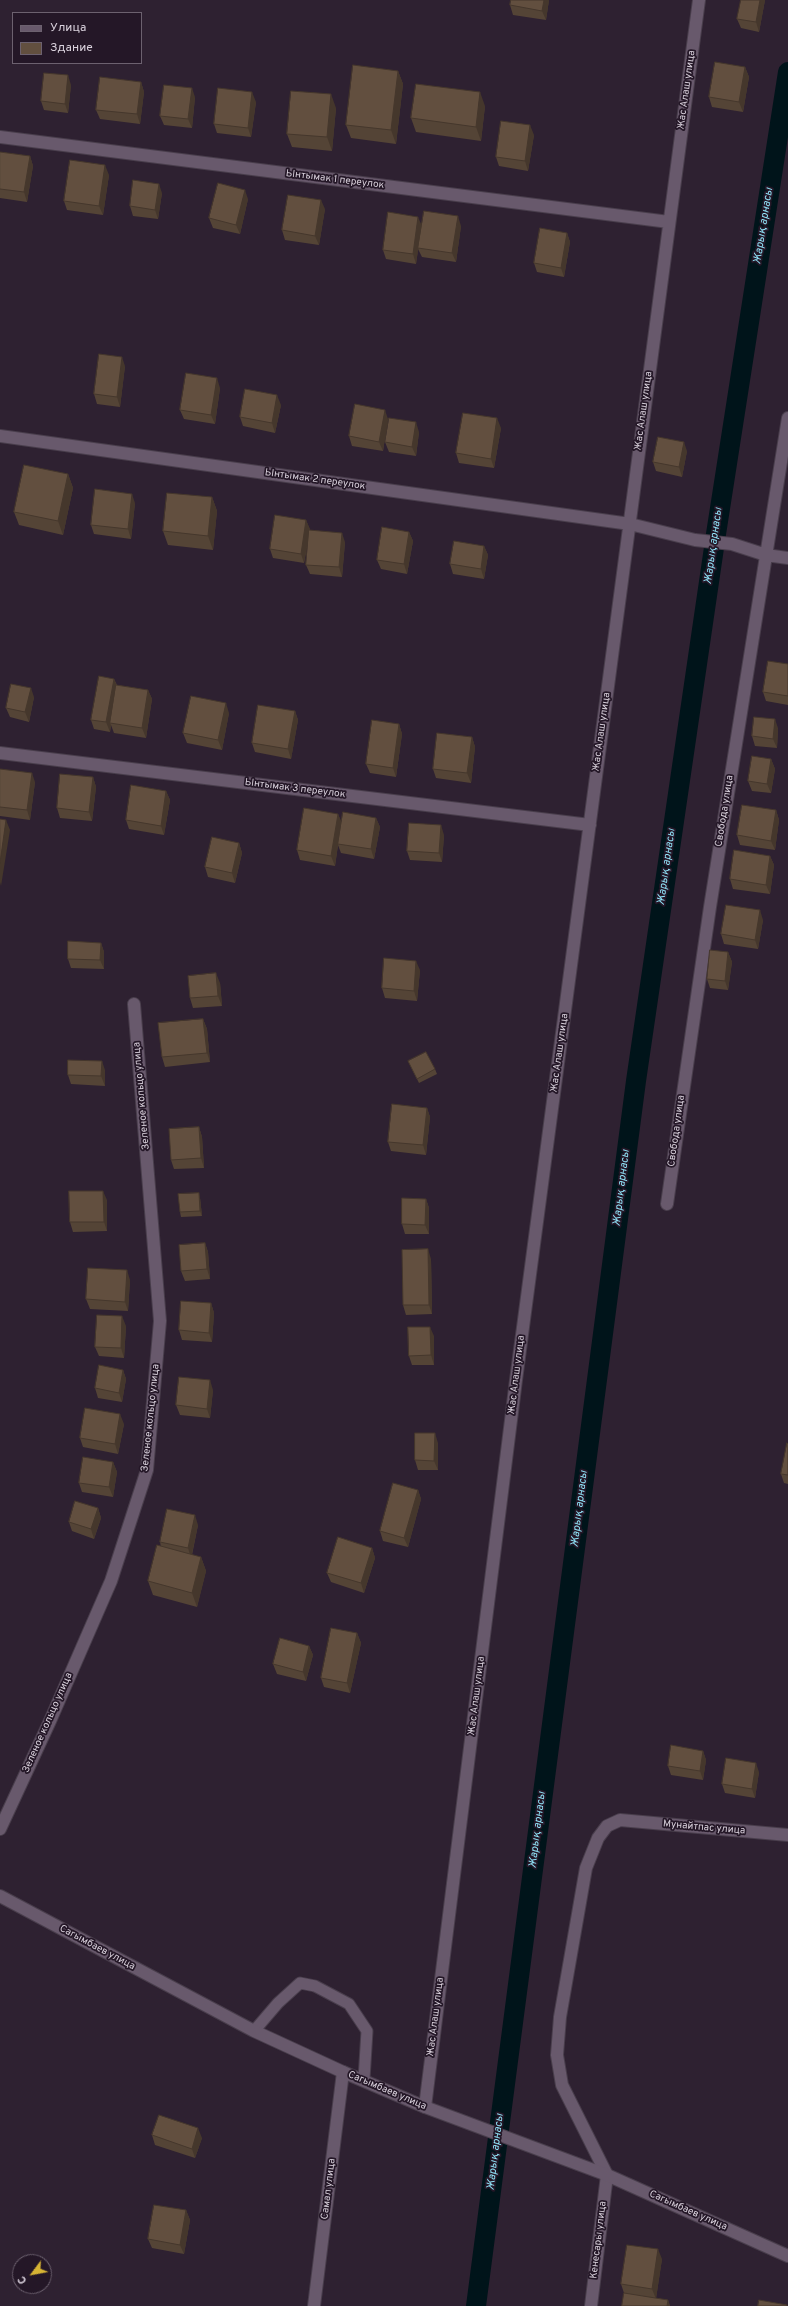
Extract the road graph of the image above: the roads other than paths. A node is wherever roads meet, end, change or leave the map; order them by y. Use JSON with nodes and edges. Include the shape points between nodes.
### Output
{"nodes":[{"id":1,"x":699,"y":0,"type":"edge"},
{"id":2,"x":0,"y":137,"type":"edge"},
{"id":3,"x":669,"y":222,"type":"junction"},
{"id":4,"x":788,"y":418,"type":"edge"},
{"id":5,"x":0,"y":436,"type":"edge"},
{"id":6,"x":630,"y":524,"type":"junction"},
{"id":7,"x":766,"y":555,"type":"junction"},
{"id":8,"x":788,"y":558,"type":"edge"},
{"id":9,"x":0,"y":753,"type":"edge"},
{"id":10,"x":590,"y":825,"type":"junction"},
{"id":11,"x":134,"y":1004,"type":"dead end"},
{"id":12,"x":667,"y":1204,"type":"dead end"},
{"id":13,"x":0,"y":1829,"type":"edge"},
{"id":14,"x":788,"y":1835,"type":"edge"},
{"id":15,"x":0,"y":1896,"type":"edge"},
{"id":16,"x":254,"y":2030,"type":"junction"},
{"id":17,"x":343,"y":2072,"type":"junction"},
{"id":18,"x":364,"y":2079,"type":"junction"},
{"id":19,"x":425,"y":2107,"type":"junction"},
{"id":20,"x":607,"y":2175,"type":"junction"},
{"id":21,"x":788,"y":2256,"type":"edge"},
{"id":22,"x":314,"y":2306,"type":"edge"},
{"id":23,"x":591,"y":2306,"type":"edge"}],
"edges":[{"from":1,"to":3,"type":"street","name":"Жас Алаш улица"},
{"from":2,"to":3,"type":"street","name":"Ынтымак 1 переулок"},
{"from":3,"to":6,"type":"street","name":"Жас Алаш улица"},
{"from":4,"to":7,"type":"street","name":"Свобода улица"},
{"from":5,"to":6,"type":"street","name":"Ынтымак 2 переулок"},
{"from":6,"to":7,"type":"street","name":"Ынтымак 2 переулок","via":[[695,540],[732,544]]},
{"from":6,"to":10,"type":"street","name":"Жас Алаш улица"},
{"from":7,"to":8,"type":"street","name":"Ынтымак 2 переулок"},
{"from":7,"to":12,"type":"street","name":"Свобода улица","via":[[710,907]]},
{"from":9,"to":10,"type":"street","name":"Ынтымак 3 переулок"},
{"from":10,"to":19,"type":"street","name":"Жас Алаш улица","via":[[516,1380]]},
{"from":11,"to":13,"type":"street","name":"Зеленое кольцо улица","via":[[160,1321],[147,1470],[111,1581]]},
{"from":14,"to":20,"type":"street","name":"Мунайтпас улица","via":[[620,1820],[607,1826],[598,1838],[586,1868],[561,2010],[557,2055],[562,2085]]},
{"from":15,"to":16,"type":"street","name":"Сагымбаев улица"},
{"from":16,"to":17,"type":"street","name":"Сагымбаев улица"},
{"from":16,"to":18,"type":"lane","via":[[300,1983],[315,1986],[348,2004],[367,2031]]},
{"from":17,"to":18,"type":"street","name":"Сагымбаев улица"},
{"from":17,"to":22,"type":"street","name":"Самал улица"},
{"from":18,"to":19,"type":"street","name":"Сагымбаев улица"},
{"from":19,"to":20,"type":"street","name":"Сагымбаев улица"},
{"from":20,"to":21,"type":"street","name":"Сагымбаев улица"},
{"from":20,"to":23,"type":"street","name":"Кенесары улица"}]}
